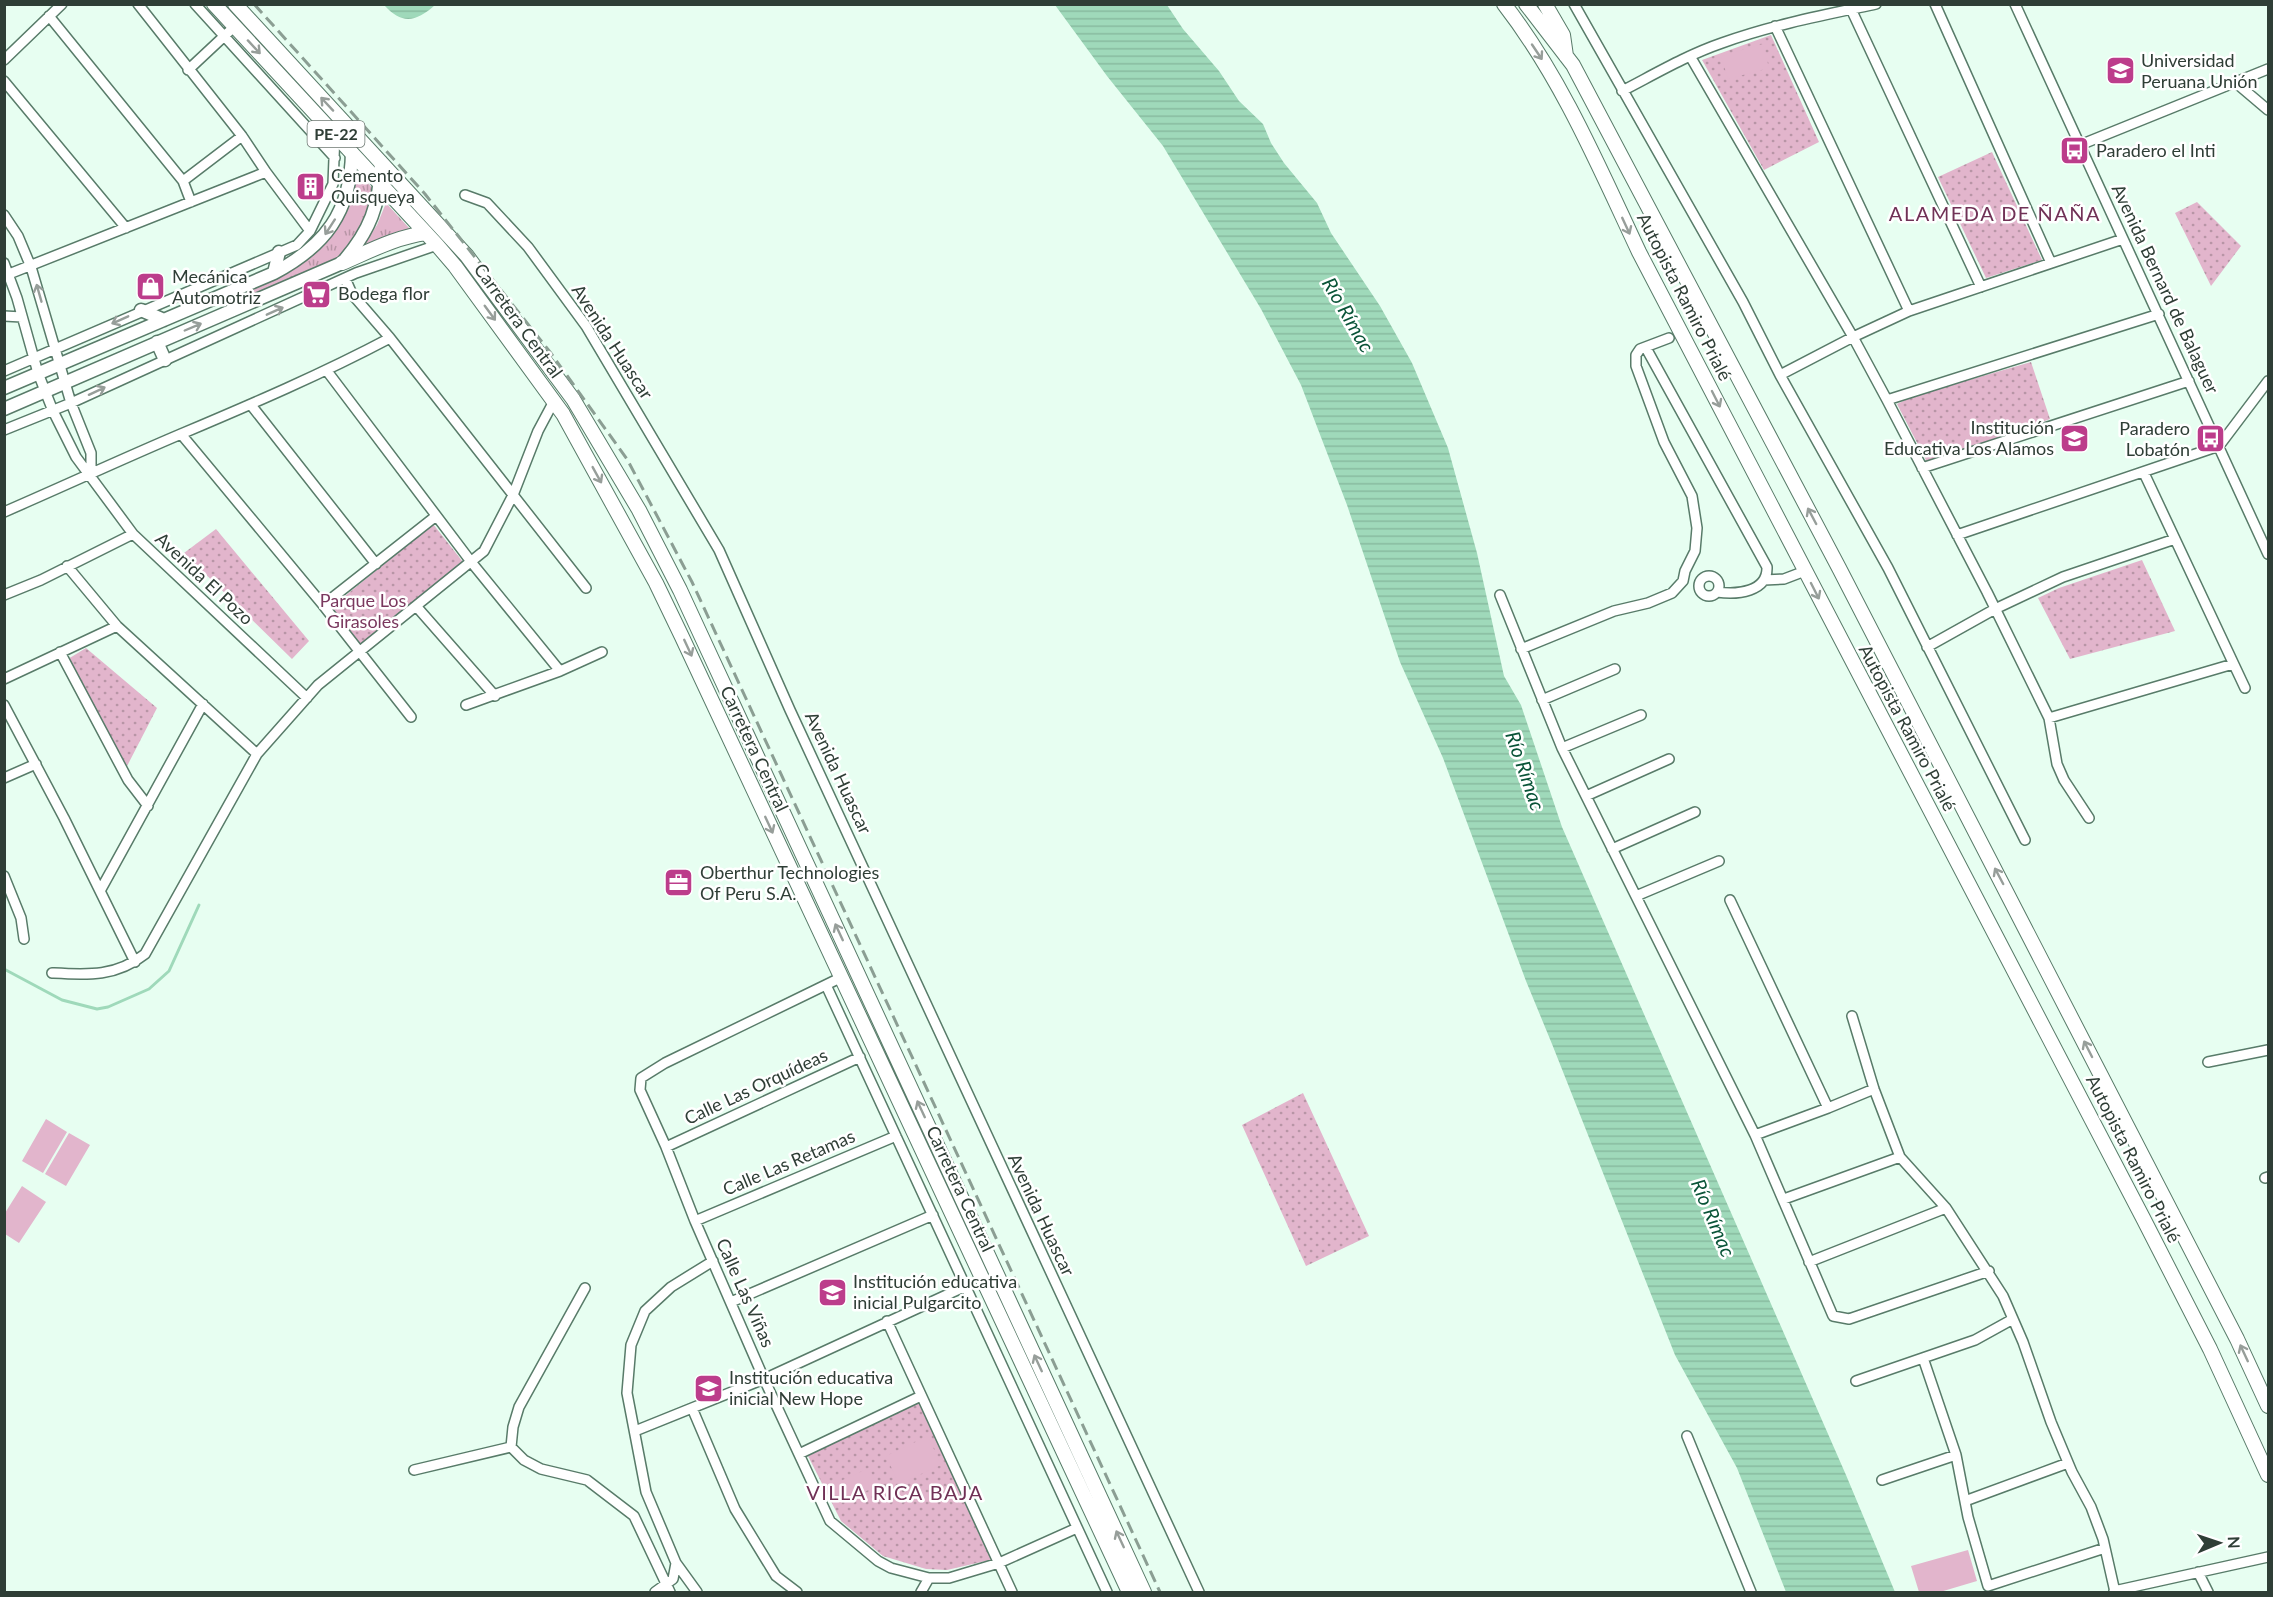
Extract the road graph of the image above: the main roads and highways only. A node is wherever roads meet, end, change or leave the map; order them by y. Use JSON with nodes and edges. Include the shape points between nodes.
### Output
{"nodes":[{"id":1,"x":214,"y":4,"type":"edge"},
{"id":2,"x":235,"y":4,"type":"edge"},
{"id":3,"x":1504,"y":4,"type":"edge"},
{"id":4,"x":1526,"y":4,"type":"edge"},
{"id":5,"x":1545,"y":4,"type":"edge"},
{"id":6,"x":281,"y":54,"type":"junction"},
{"id":7,"x":1566,"y":57,"type":"junction"},
{"id":8,"x":270,"y":64,"type":"junction"},
{"id":9,"x":352,"y":152,"type":"junction"},
{"id":10,"x":381,"y":162,"type":"junction"},
{"id":11,"x":381,"y":184,"type":"junction"},
{"id":12,"x":426,"y":233,"type":"junction"},
{"id":13,"x":279,"y":252,"type":"road end"},
{"id":14,"x":342,"y":262,"type":"junction"},
{"id":15,"x":274,"y":273,"type":"junction"},
{"id":16,"x":213,"y":299,"type":"junction"},
{"id":17,"x":141,"y":310,"type":"road end"},
{"id":18,"x":223,"y":314,"type":"junction"},
{"id":19,"x":164,"y":320,"type":"junction"},
{"id":20,"x":157,"y":342,"type":"junction"},
{"id":21,"x":165,"y":360,"type":"road end"},
{"id":22,"x":4,"y":388,"type":"edge"},
{"id":23,"x":4,"y":409,"type":"edge"},
{"id":24,"x":890,"y":1041,"type":"junction"},
{"id":25,"x":876,"y":1049,"type":"junction"},
{"id":26,"x":2268,"y":1406,"type":"edge"},
{"id":27,"x":2268,"y":1475,"type":"edge"},
{"id":28,"x":1130,"y":1593,"type":"edge"},
{"id":29,"x":1144,"y":1593,"type":"edge"}],
"edges":[{"from":1,"to":8,"type":"highway","name":"Carretera Central","number":"PE-22","one_way":true},
{"from":2,"to":6,"type":"highway","name":"Carretera Central","number":"PE-22"},
{"from":3,"to":27,"type":"highway","name":"Autopista Ramiro Prialé","one_way":true,"via":[[1556,81],[1639,252],[2144,1218]]},
{"from":4,"to":7,"type":"highway","name":"Autopista Ramiro Prialé"},
{"from":5,"to":7,"type":"highway","via":[[1563,35]]},
{"from":6,"to":8,"type":"highway"},
{"from":10,"to":6,"type":"highway","name":"Carretera Central","number":"PE-22","one_way":true},
{"from":26,"to":7,"type":"highway","name":"Autopista Ramiro Prialé","one_way":true,"via":[[1839,568]]},
{"from":8,"to":9,"type":"highway","name":"Carretera Central","number":"PE-22"},
{"from":9,"to":11,"type":"highway","name":"Carretera Central","number":"PE-22"},
{"from":9,"to":15,"type":"main road","one_way":true,"via":[[347,192],[328,231],[298,260]]},
{"from":10,"to":11,"type":"main road"},
{"from":24,"to":10,"type":"highway","name":"Carretera Central","number":"PE-22","one_way":true,"via":[[639,510],[552,370],[466,256]]},
{"from":11,"to":12,"type":"highway","name":"Carretera Central","number":"PE-22"},
{"from":11,"to":14,"type":"main road","via":[[368,228]]},
{"from":12,"to":14,"type":"highway","via":[[392,241]]},
{"from":12,"to":25,"type":"highway","name":"Carretera Central","number":"PE-22","one_way":true,"via":[[455,266],[554,401],[662,594]]},
{"from":13,"to":15,"type":"main road"},
{"from":14,"to":18,"type":"main road"},
{"from":15,"to":16,"type":"main road"},
{"from":16,"to":18,"type":"main road","via":[[223,307]]},
{"from":16,"to":19,"type":"main road"},
{"from":17,"to":19,"type":"main road"},
{"from":20,"to":18,"type":"main road","one_way":true},
{"from":19,"to":22,"type":"main road"},
{"from":20,"to":21,"type":"main road"},
{"from":20,"to":23,"type":"main road"},
{"from":24,"to":25,"type":"highway"},
{"from":29,"to":24,"type":"highway","name":"Carretera Central","number":"PE-22","one_way":true},
{"from":25,"to":28,"type":"highway","name":"Carretera Central","number":"PE-22"}]}
